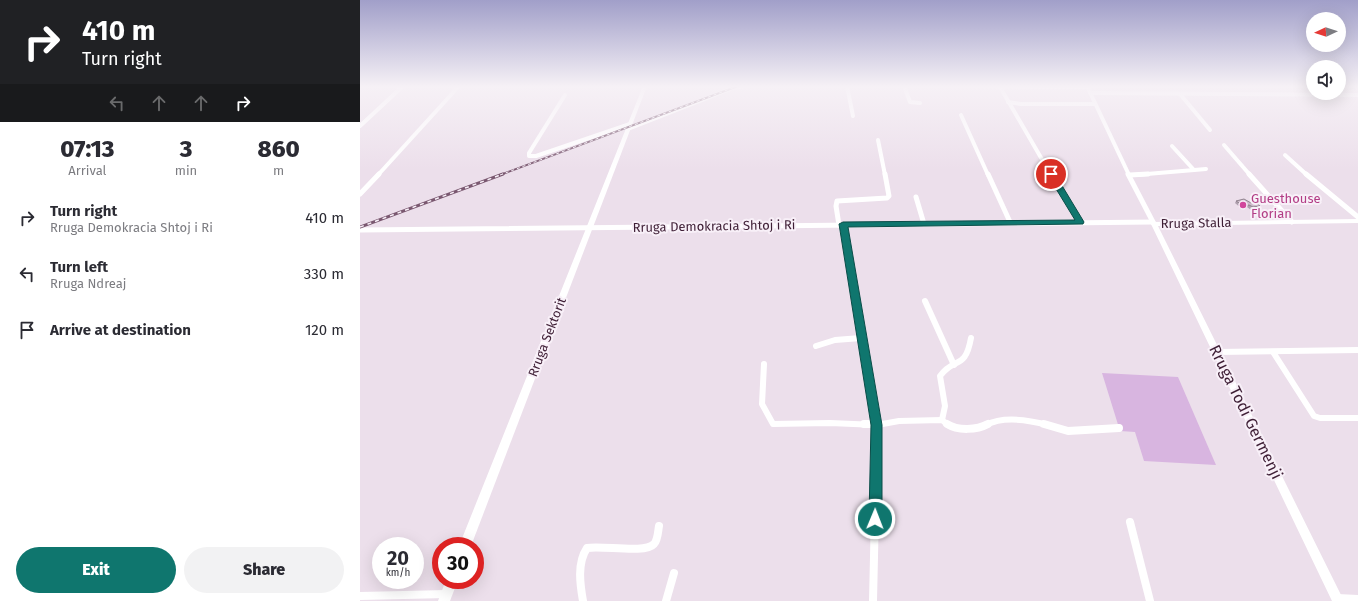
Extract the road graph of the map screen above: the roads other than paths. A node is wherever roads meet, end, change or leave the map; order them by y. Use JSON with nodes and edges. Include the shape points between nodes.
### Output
{"nodes":[{"id":1,"x":373,"y":114,"type":"edge"},
{"id":2,"x":433,"y":114,"type":"edge"},
{"id":3,"x":553,"y":114,"type":"edge"},
{"id":4,"x":634,"y":114,"type":"edge"},
{"id":5,"x":664,"y":114,"type":"edge"},
{"id":6,"x":1015,"y":114,"type":"edge"},
{"id":7,"x":1100,"y":114,"type":"edge"},
{"id":8,"x":1197,"y":114,"type":"edge"},
{"id":9,"x":961,"y":115,"type":"dead end"},
{"id":10,"x":360,"y":126,"type":"edge"},
{"id":11,"x":629,"y":127,"type":"junction"},
{"id":12,"x":1210,"y":130,"type":"dead end"},
{"id":13,"x":878,"y":140,"type":"dead end"},
{"id":14,"x":1224,"y":145,"type":"dead end"},
{"id":15,"x":1172,"y":146,"type":"dead end"},
{"id":16,"x":1285,"y":154,"type":"dead end"},
{"id":17,"x":1206,"y":169,"type":"dead end"},
{"id":18,"x":1194,"y":170,"type":"junction"},
{"id":19,"x":1130,"y":175,"type":"junction"},
{"id":20,"x":360,"y":194,"type":"edge"},
{"id":21,"x":916,"y":197,"type":"dead end"},
{"id":22,"x":1358,"y":217,"type":"edge"},
{"id":23,"x":1358,"y":221,"type":"edge"},
{"id":24,"x":1010,"y":222,"type":"junction"},
{"id":25,"x":1080,"y":222,"type":"junction"},
{"id":26,"x":1292,"y":222,"type":"junction"},
{"id":27,"x":1154,"y":223,"type":"junction"},
{"id":28,"x":924,"y":224,"type":"junction"},
{"id":29,"x":841,"y":225,"type":"junction"},
{"id":30,"x":589,"y":228,"type":"junction"},
{"id":31,"x":360,"y":230,"type":"edge"},
{"id":32,"x":925,"y":301,"type":"dead end"},
{"id":33,"x":862,"y":338,"type":"junction"},
{"id":34,"x":971,"y":338,"type":"dead end"},
{"id":35,"x":816,"y":346,"type":"dead end"},
{"id":36,"x":1358,"y":350,"type":"edge"},
{"id":37,"x":1217,"y":352,"type":"junction"},
{"id":38,"x":1273,"y":352,"type":"junction"},
{"id":39,"x":764,"y":364,"type":"dead end"},
{"id":40,"x":954,"y":366,"type":"junction"},
{"id":41,"x":1358,"y":418,"type":"edge"},
{"id":42,"x":942,"y":420,"type":"junction"},
{"id":43,"x":877,"y":425,"type":"junction"},
{"id":44,"x":1119,"y":428,"type":"dead end"},
{"id":45,"x":1130,"y":522,"type":"dead end"},
{"id":46,"x":659,"y":526,"type":"dead end"},
{"id":47,"x":469,"y":537,"type":"edge"},
{"id":48,"x":674,"y":572,"type":"dead end"},
{"id":49,"x":360,"y":596,"type":"edge"},
{"id":50,"x":445,"y":597,"type":"edge"},
{"id":51,"x":1337,"y":599,"type":"edge"},
{"id":52,"x":1358,"y":599,"type":"edge"},
{"id":53,"x":583,"y":601,"type":"edge"},
{"id":54,"x":666,"y":601,"type":"edge"},
{"id":55,"x":873,"y":601,"type":"edge"},
{"id":56,"x":1150,"y":601,"type":"edge"}],
"edges":[{"from":1,"to":10,"type":"street"},
{"from":2,"to":20,"type":"street"},
{"from":3,"to":11,"type":"street","via":[[529,156]]},
{"from":4,"to":11,"type":"street","name":"Rruga Sektorit"},
{"from":5,"to":11,"type":"street"},
{"from":6,"to":25,"type":"street"},
{"from":7,"to":19,"type":"street"},
{"from":8,"to":12,"type":"street"},
{"from":9,"to":24,"type":"street"},
{"from":11,"to":30,"type":"street","name":"Rruga Sektorit"},
{"from":13,"to":29,"type":"street","via":[[889,196],[837,201]]},
{"from":14,"to":26,"type":"street"},
{"from":15,"to":18,"type":"street"},
{"from":16,"to":22,"type":"street"},
{"from":17,"to":18,"type":"street"},
{"from":18,"to":19,"type":"street"},
{"from":19,"to":27,"type":"street"},
{"from":21,"to":28,"type":"street"},
{"from":23,"to":26,"type":"street","name":"Rruga Stalla"},
{"from":24,"to":25,"type":"street","name":"Rruga Demokracia Shtoj i Ri"},
{"from":24,"to":28,"type":"street","name":"Rruga Demokracia Shtoj i Ri"},
{"from":25,"to":27,"type":"street","name":"Rruga Demokracia Shtoj i Ri"},
{"from":26,"to":27,"type":"street","name":"Rruga Stalla"},
{"from":27,"to":37,"type":"street","name":"Rruga Todi Germenji"},
{"from":28,"to":29,"type":"street","name":"Rruga Demokracia Shtoj i Ri"},
{"from":29,"to":30,"type":"street","name":"Rruga Demokracia Shtoj i Ri"},
{"from":29,"to":33,"type":"street"},
{"from":30,"to":31,"type":"street","name":"Rruga Demokracia Shtoj i Ri"},
{"from":30,"to":47,"type":"street","name":"Rruga Sektorit"},
{"from":32,"to":40,"type":"street"},
{"from":33,"to":35,"type":"street","via":[[834,340]]},
{"from":33,"to":43,"type":"street"},
{"from":34,"to":40,"type":"street","via":[[967,357]]},
{"from":36,"to":38,"type":"street"},
{"from":37,"to":38,"type":"street"},
{"from":37,"to":51,"type":"street","name":"Rruga Todi Germenji"},
{"from":38,"to":41,"type":"street","via":[[1314,416]]},
{"from":39,"to":43,"type":"street","via":[[762,404],[773,424]]},
{"from":40,"to":42,"type":"street","via":[[946,368],[940,376],[945,406]]},
{"from":42,"to":43,"type":"street","via":[[899,421]]},
{"from":42,"to":44,"type":"street","via":[[949,426],[964,429],[981,428],[1002,420],[1035,422],[1068,431]]},
{"from":43,"to":55,"type":"street"},
{"from":45,"to":56,"type":"street"},
{"from":46,"to":53,"type":"street","via":[[650,548],[587,548],[580,584]]},
{"from":48,"to":54,"type":"street"},
{"from":49,"to":50,"type":"street","via":[[436,593]]},
{"from":51,"to":52,"type":"street"}]}
